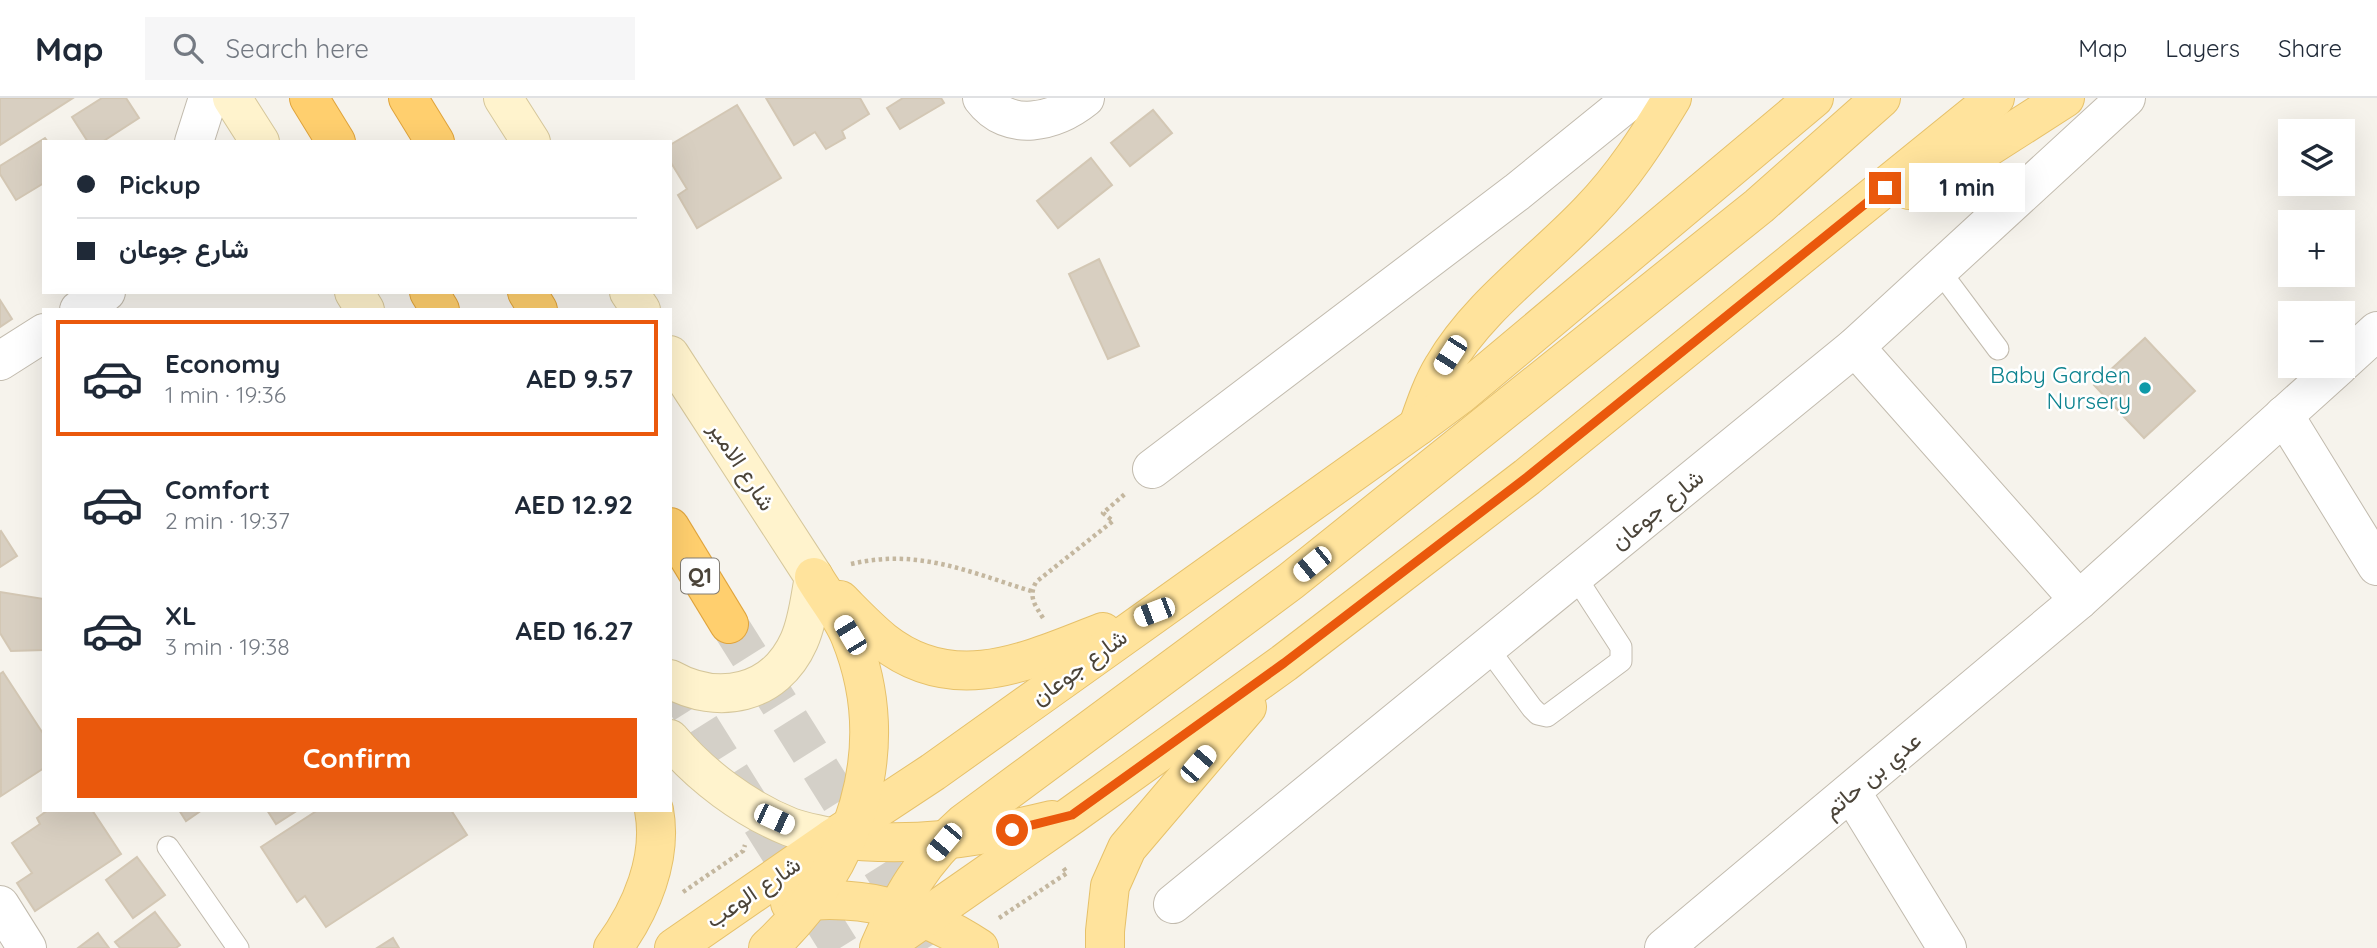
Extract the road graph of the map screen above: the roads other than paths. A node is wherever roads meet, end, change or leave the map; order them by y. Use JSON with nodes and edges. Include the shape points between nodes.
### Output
{"nodes":[{"id":1,"x":208,"y":98,"type":"edge"},
{"id":2,"x":232,"y":98,"type":"edge"},
{"id":3,"x":309,"y":98,"type":"edge"},
{"id":4,"x":408,"y":98,"type":"edge"},
{"id":5,"x":503,"y":98,"type":"edge"},
{"id":6,"x":982,"y":98,"type":"edge"},
{"id":7,"x":1085,"y":98,"type":"edge"},
{"id":8,"x":1633,"y":98,"type":"edge"},
{"id":9,"x":1672,"y":98,"type":"edge"},
{"id":10,"x":1814,"y":98,"type":"edge"},
{"id":11,"x":1881,"y":98,"type":"edge"},
{"id":12,"x":1995,"y":98,"type":"edge"},
{"id":13,"x":2065,"y":98,"type":"edge"},
{"id":14,"x":2126,"y":98,"type":"edge"},
{"id":15,"x":195,"y":140,"type":"edge"},
{"id":16,"x":259,"y":140,"type":"edge"},
{"id":17,"x":335,"y":140,"type":"edge"},
{"id":18,"x":434,"y":140,"type":"edge"},
{"id":19,"x":530,"y":140,"type":"edge"},
{"id":20,"x":1847,"y":219,"type":"junction"},
{"id":21,"x":1939,"y":270,"type":"junction"},
{"id":22,"x":103,"y":294,"type":"edge"},
{"id":23,"x":82,"y":308,"type":"edge"},
{"id":24,"x":2377,"y":331,"type":"edge"},
{"id":25,"x":42,"y":334,"type":"edge"},
{"id":26,"x":1855,"y":347,"type":"junction"},
{"id":27,"x":1998,"y":349,"type":"dead end"},
{"id":28,"x":2355,"y":351,"type":"edge"},
{"id":29,"x":672,"y":358,"type":"edge"},
{"id":30,"x":0,"y":361,"type":"edge"},
{"id":31,"x":2326,"y":378,"type":"edge"},
{"id":32,"x":2284,"y":415,"type":"junction"},
{"id":33,"x":1418,"y":426,"type":"junction"},
{"id":34,"x":1152,"y":469,"type":"road end"},
{"id":35,"x":672,"y":530,"type":"edge"},
{"id":36,"x":2377,"y":566,"type":"edge"},
{"id":37,"x":814,"y":576,"type":"junction"},
{"id":38,"x":1575,"y":576,"type":"junction"},
{"id":39,"x":2080,"y":600,"type":"junction"},
{"id":40,"x":1154,"y":612,"type":"junction"},
{"id":41,"x":729,"y":624,"type":"tunnel mouth"},
{"id":42,"x":1487,"y":647,"type":"junction"},
{"id":43,"x":1284,"y":663,"type":"junction"},
{"id":44,"x":672,"y":680,"type":"edge"},
{"id":45,"x":672,"y":741,"type":"edge"},
{"id":46,"x":1852,"y":793,"type":"junction"},
{"id":47,"x":654,"y":812,"type":"edge"},
{"id":48,"x":1072,"y":815,"type":"junction"},
{"id":49,"x":845,"y":833,"type":"junction"},
{"id":50,"x":944,"y":842,"type":"junction"},
{"id":51,"x":168,"y":847,"type":"dead end"},
{"id":52,"x":809,"y":900,"type":"junction"},
{"id":53,"x":1173,"y":904,"type":"dead end"},
{"id":54,"x":0,"y":905,"type":"edge"},
{"id":55,"x":911,"y":913,"type":"junction"},
{"id":56,"x":680,"y":944,"type":"edge"},
{"id":57,"x":27,"y":948,"type":"edge"},
{"id":58,"x":238,"y":948,"type":"edge"},
{"id":59,"x":613,"y":948,"type":"edge"},
{"id":60,"x":768,"y":948,"type":"edge"},
{"id":61,"x":880,"y":948,"type":"edge"},
{"id":62,"x":979,"y":948,"type":"edge"},
{"id":63,"x":1105,"y":948,"type":"edge"},
{"id":64,"x":1664,"y":948,"type":"edge"},
{"id":65,"x":1947,"y":948,"type":"edge"}],
"edges":[{"from":1,"to":15,"type":"street"},
{"from":2,"to":16,"type":"main road"},
{"from":3,"to":17,"type":"highway"},
{"from":4,"to":18,"type":"highway"},
{"from":5,"to":19,"type":"main road"},
{"from":6,"to":7,"type":"street","via":[[1011,118],[1042,121]]},
{"from":8,"to":34,"type":"street"},
{"from":9,"to":33,"type":"main road","via":[[1636,155],[1593,208],[1459,342],[1442,368]]},
{"from":10,"to":33,"type":"main road","name":"شارع جوعان"},
{"from":11,"to":50,"type":"main road","via":[[1759,206],[1291,580]]},
{"from":12,"to":20,"type":"main road"},
{"from":13,"to":20,"type":"main road","via":[[1976,155]]},
{"from":14,"to":21,"type":"street","name":"شارع جوعان"},
{"from":20,"to":43,"type":"main road","via":[[1527,477]]},
{"from":21,"to":26,"type":"street","name":"شارع جوعان"},
{"from":21,"to":27,"type":"lane"},
{"from":22,"to":23,"type":"street"},
{"from":24,"to":28,"type":"street"},
{"from":25,"to":30,"type":"street"},
{"from":26,"to":38,"type":"street","name":"شارع جوعان"},
{"from":26,"to":39,"type":"street"},
{"from":29,"to":37,"type":"main road","name":"شارع الامير"},
{"from":31,"to":32,"type":"street","name":"عدي بن حاتم"},
{"from":32,"to":36,"type":"street"},
{"from":32,"to":39,"type":"street","name":"عدي بن حاتم"},
{"from":33,"to":40,"type":"main road","name":"شارع جوعان"},
{"from":35,"to":41,"type":"highway","number":"Q1"},
{"from":37,"to":40,"type":"main road","via":[[884,642],[930,666],[963,671],[1003,668],[1041,657]]},
{"from":37,"to":44,"type":"main road","via":[[800,640],[787,662],[768,680],[745,691],[719,695],[694,691]]},
{"from":37,"to":49,"type":"main road","via":[[850,635],[869,719],[866,772]]},
{"from":38,"to":42,"type":"street","name":"شارع جوعان"},
{"from":38,"to":42,"type":"lane","via":[[1621,647],[1621,661],[1547,716],[1532,708]]},
{"from":39,"to":46,"type":"street","name":"عدي بن حاتم"},
{"from":40,"to":49,"type":"main road","name":"شارع جوعان"},
{"from":42,"to":53,"type":"street","name":"شارع جوعان"},
{"from":43,"to":48,"type":"main road"},
{"from":43,"to":63,"type":"main road","via":[[1128,848],[1110,886]]},
{"from":45,"to":49,"type":"main road","via":[[694,764],[757,811],[791,827]]},
{"from":46,"to":64,"type":"street","name":"عدي بن حاتم"},
{"from":46,"to":65,"type":"street"},
{"from":47,"to":59,"type":"main road","via":[[655,849],[647,887]]},
{"from":48,"to":50,"type":"main road"},
{"from":48,"to":55,"type":"main road"},
{"from":49,"to":50,"type":"main road","via":[[895,844]]},
{"from":49,"to":52,"type":"main road","via":[[829,873]]},
{"from":49,"to":56,"type":"main road","name":"شارع الوعب"},
{"from":50,"to":55,"type":"main road","via":[[917,874]]},
{"from":51,"to":58,"type":"lane"},
{"from":52,"to":55,"type":"main road","via":[[853,902]]},
{"from":52,"to":56,"type":"main road","via":[[736,916]]},
{"from":52,"to":60,"type":"main road"},
{"from":54,"to":57,"type":"street"},
{"from":55,"to":61,"type":"main road"},
{"from":55,"to":62,"type":"main road"}]}
